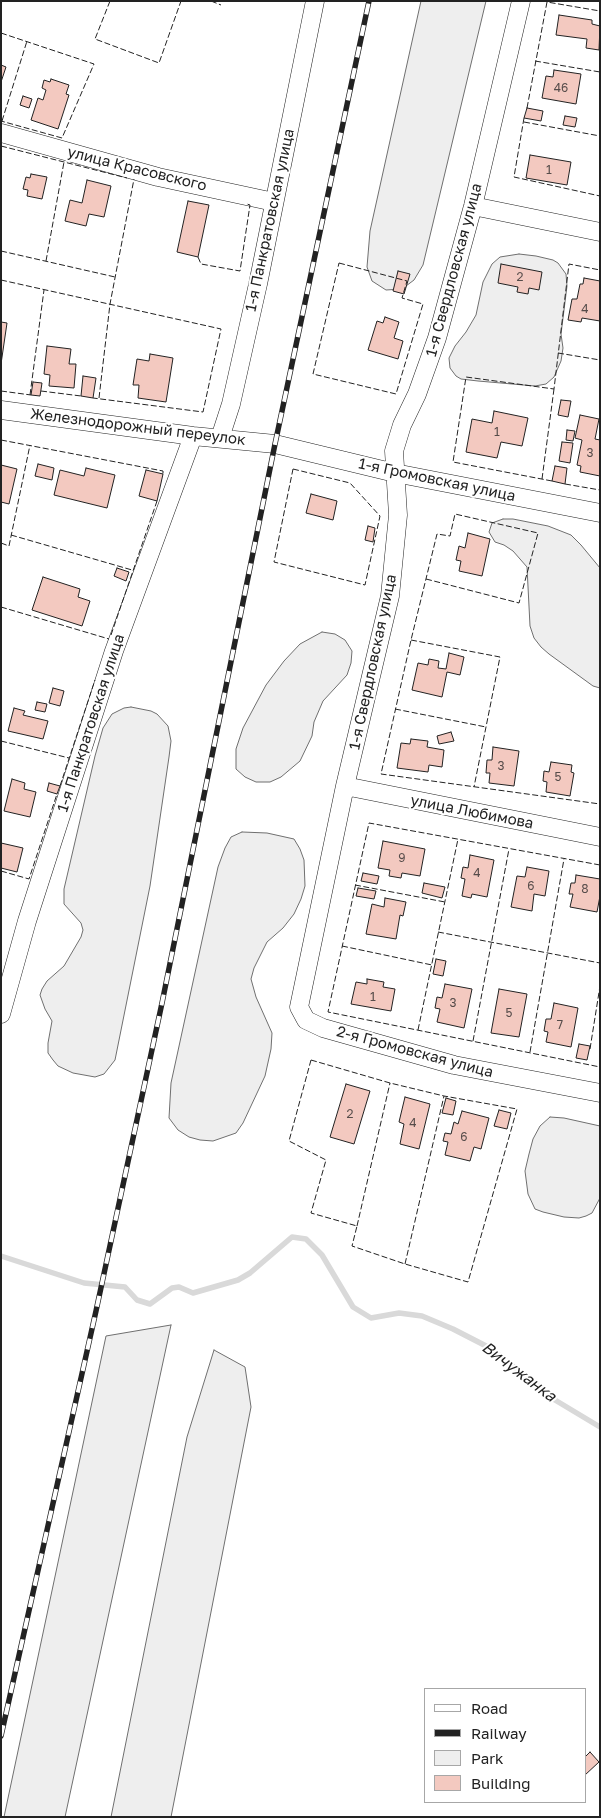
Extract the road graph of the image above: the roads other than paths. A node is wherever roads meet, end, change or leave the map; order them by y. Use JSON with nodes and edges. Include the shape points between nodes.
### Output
{"nodes":[{"id":1,"x":315,"y":1,"type":"edge"},
{"id":2,"x":521,"y":1,"type":"edge"},
{"id":3,"x":1,"y":133,"type":"edge"},
{"id":4,"x":274,"y":202,"type":"junction"},
{"id":5,"x":473,"y":206,"type":"junction"},
{"id":6,"x":600,"y":232,"type":"edge"},
{"id":7,"x":1,"y":410,"type":"edge"},
{"id":8,"x":194,"y":436,"type":"junction"},
{"id":9,"x":220,"y":438,"type":"junction"},
{"id":10,"x":275,"y":444,"type":"joint"},
{"id":11,"x":395,"y":473,"type":"junction"},
{"id":12,"x":600,"y":513,"type":"edge"},
{"id":13,"x":345,"y":786,"type":"junction"},
{"id":14,"x":600,"y":837,"type":"edge"},
{"id":15,"x":299,"y":1007,"type":"joint"},
{"id":16,"x":1,"y":1014,"type":"edge"},
{"id":17,"x":600,"y":1093,"type":"edge"}],
"edges":[{"from":1,"to":4,"type":"street","name":"1-я Панкратовская улица"},
{"from":2,"to":5,"type":"street","name":"1-я Свердловская улица"},
{"from":3,"to":4,"type":"street","name":"улица Красовского","via":[[158,177]]},
{"from":4,"to":9,"type":"street","name":"1-я Панкратовская улица","via":[[231,404]]},
{"from":5,"to":6,"type":"street"},
{"from":5,"to":11,"type":"street","name":"1-я Свердловская улица","via":[[437,338],[394,451]]},
{"from":7,"to":8,"type":"street","name":"Железнодорожный переулок"},
{"from":8,"to":9,"type":"street","name":"Железнодорожный переулок"},
{"from":8,"to":16,"type":"street","name":"1-я Панкратовская улица","via":[[114,651],[30,912]]},
{"from":9,"to":10,"type":"street","name":"Железнодорожный переулок"},
{"from":10,"to":11,"type":"street","name":"1-я Громовская улица"},
{"from":11,"to":12,"type":"street","name":"1-я Громовская улица"},
{"from":11,"to":13,"type":"street","name":"1-я Свердловская улица","via":[[398,515],[390,596]]},
{"from":13,"to":14,"type":"street","name":"улица Любимова"},
{"from":13,"to":15,"type":"street","name":"1-я Свердловская улица"},
{"from":15,"to":17,"type":"street","name":"2-я Громовская улица","via":[[306,1020],[323,1028],[454,1065]]}]}
